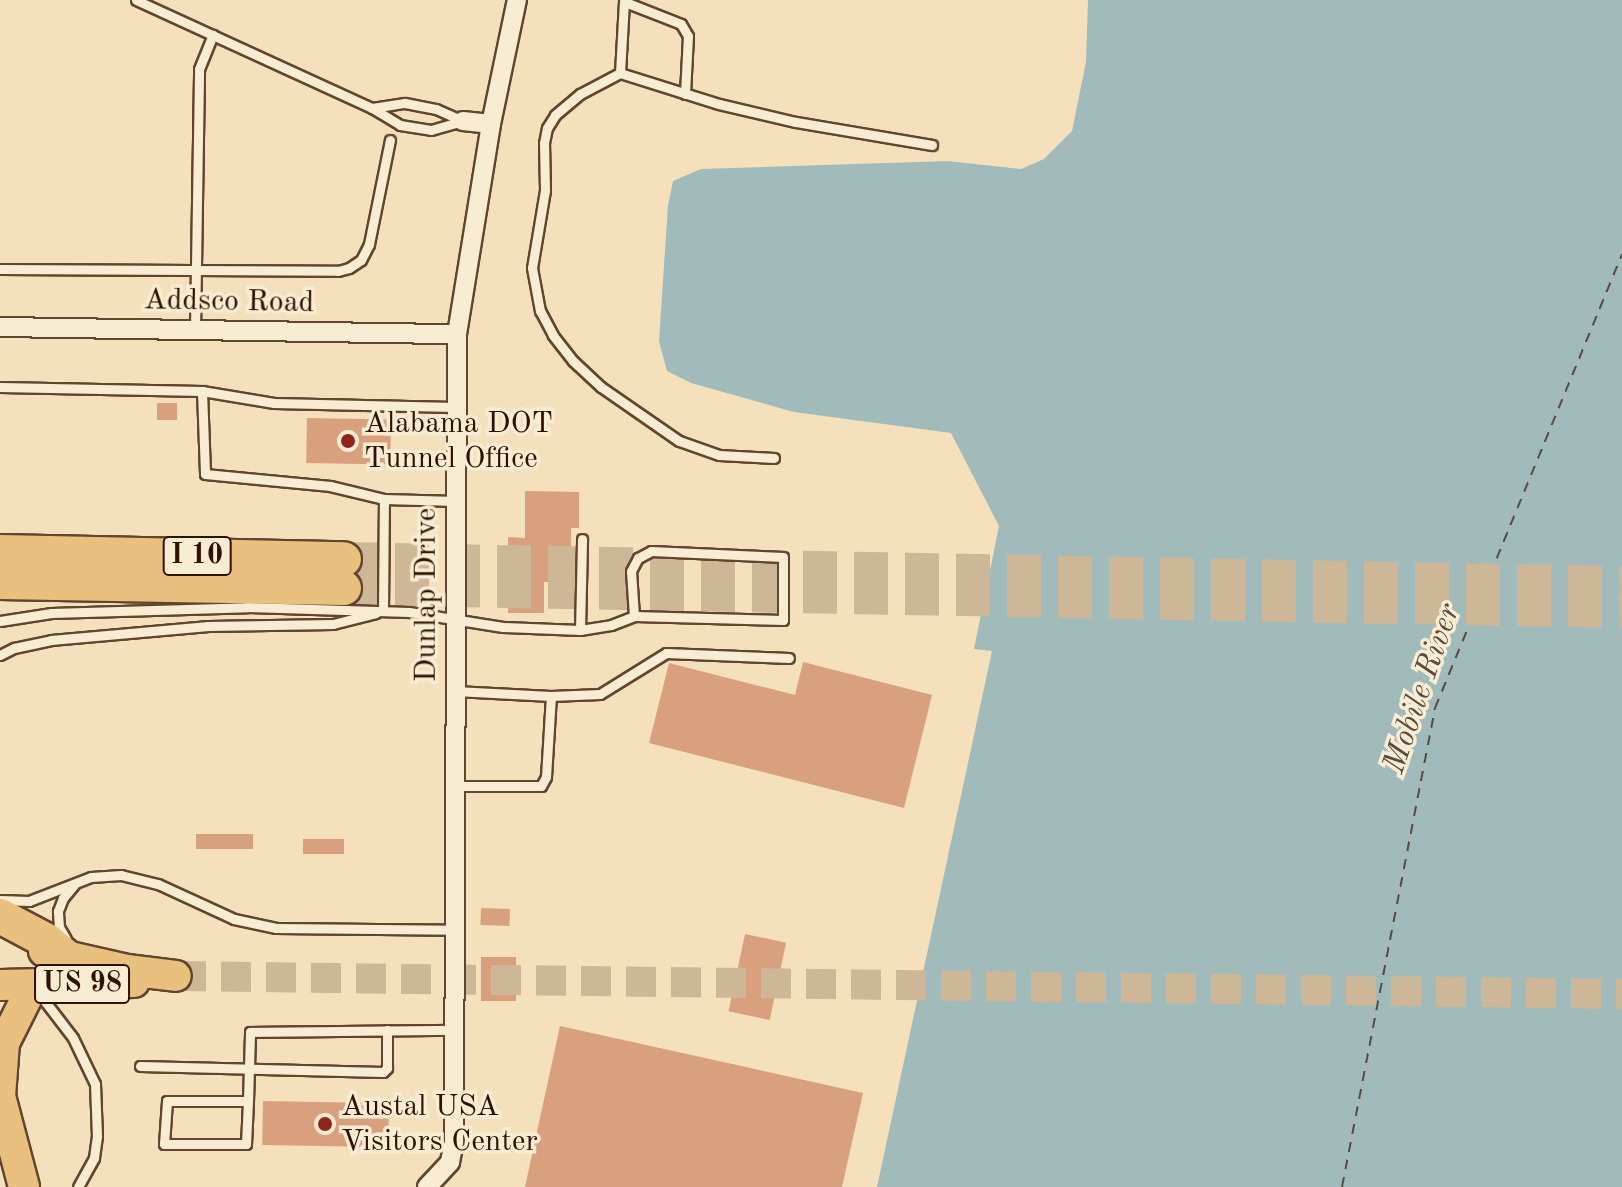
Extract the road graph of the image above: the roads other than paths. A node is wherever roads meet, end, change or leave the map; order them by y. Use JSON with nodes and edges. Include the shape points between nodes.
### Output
{"nodes":[{"id":1,"x":136,"y":0,"type":"edge"},
{"id":2,"x":517,"y":0,"type":"edge"},
{"id":3,"x":624,"y":1,"type":"edge"},
{"id":4,"x":213,"y":35,"type":"junction"},
{"id":5,"x":620,"y":73,"type":"junction"},
{"id":6,"x":685,"y":94,"type":"junction"},
{"id":7,"x":372,"y":108,"type":"junction"},
{"id":8,"x":463,"y":121,"type":"junction"},
{"id":9,"x":491,"y":124,"type":"junction"},
{"id":10,"x":390,"y":140,"type":"dead end"},
{"id":11,"x":932,"y":145,"type":"dead end"},
{"id":12,"x":0,"y":269,"type":"edge"},
{"id":13,"x":196,"y":271,"type":"junction"},
{"id":14,"x":0,"y":327,"type":"edge"},
{"id":15,"x":195,"y":330,"type":"junction"},
{"id":16,"x":457,"y":334,"type":"junction"},
{"id":17,"x":0,"y":387,"type":"edge"},
{"id":18,"x":202,"y":391,"type":"junction"},
{"id":19,"x":455,"y":407,"type":"junction"},
{"id":20,"x":774,"y":458,"type":"dead end"},
{"id":21,"x":384,"y":499,"type":"junction"},
{"id":22,"x":456,"y":501,"type":"junction"},
{"id":23,"x":582,"y":539,"type":"dead end"},
{"id":24,"x":0,"y":552,"type":"edge"},
{"id":25,"x":0,"y":582,"type":"edge"},
{"id":26,"x":383,"y":610,"type":"junction"},
{"id":27,"x":634,"y":616,"type":"junction"},
{"id":28,"x":455,"y":618,"type":"junction"},
{"id":29,"x":0,"y":621,"type":"edge"},
{"id":30,"x":580,"y":630,"type":"junction"},
{"id":31,"x":0,"y":655,"type":"edge"},
{"id":32,"x":789,"y":658,"type":"dead end"},
{"id":33,"x":455,"y":691,"type":"junction"},
{"id":34,"x":551,"y":696,"type":"junction"},
{"id":35,"x":454,"y":786,"type":"junction"},
{"id":36,"x":79,"y":881,"type":"junction"},
{"id":37,"x":0,"y":900,"type":"edge"},
{"id":38,"x":0,"y":916,"type":"edge"},
{"id":39,"x":454,"y":930,"type":"junction"},
{"id":40,"x":0,"y":932,"type":"edge"},
{"id":41,"x":79,"y":959,"type":"junction"},
{"id":42,"x":0,"y":968,"type":"edge"},
{"id":43,"x":127,"y":970,"type":"junction"},
{"id":44,"x":0,"y":985,"type":"edge"},
{"id":45,"x":33,"y":985,"type":"junction"},
{"id":46,"x":387,"y":1030,"type":"junction"},
{"id":47,"x":454,"y":1030,"type":"junction"},
{"id":48,"x":140,"y":1066,"type":"dead end"},
{"id":49,"x":249,"y":1069,"type":"junction"},
{"id":50,"x":0,"y":1097,"type":"edge"},
{"id":51,"x":248,"y":1101,"type":"junction"},
{"id":52,"x":24,"y":1187,"type":"edge"},
{"id":53,"x":78,"y":1187,"type":"edge"},
{"id":54,"x":427,"y":1187,"type":"edge"}],
"edges":[{"from":1,"to":4,"type":"lane"},
{"from":2,"to":9,"type":"street","name":"Dunlap Drive"},
{"from":3,"to":5,"type":"lane"},
{"from":3,"to":6,"type":"lane","via":[[681,24],[688,36]]},
{"from":4,"to":7,"type":"lane"},
{"from":4,"to":13,"type":"lane","via":[[199,69]]},
{"from":5,"to":6,"type":"lane"},
{"from":5,"to":20,"type":"lane","via":[[580,94],[547,128],[545,190],[532,268],[540,311],[573,361],[645,421],[697,449]]},
{"from":6,"to":11,"type":"lane","via":[[796,122]]},
{"from":7,"to":8,"type":"lane","via":[[405,103]]},
{"from":7,"to":8,"type":"lane","via":[[400,125],[431,130]]},
{"from":8,"to":9,"type":"street"},
{"from":9,"to":16,"type":"street","name":"Dunlap Drive"},
{"from":10,"to":13,"type":"lane","via":[[369,244],[361,260],[338,271]]},
{"from":12,"to":13,"type":"lane"},
{"from":13,"to":15,"type":"lane"},
{"from":14,"to":15,"type":"street","name":"Addsco Road"},
{"from":15,"to":16,"type":"street","name":"Addsco Road"},
{"from":16,"to":19,"type":"street","name":"Dunlap Drive"},
{"from":17,"to":18,"type":"lane"},
{"from":18,"to":19,"type":"lane","via":[[274,403]]},
{"from":18,"to":21,"type":"lane","via":[[205,474],[330,486]]},
{"from":19,"to":22,"type":"street","name":"Dunlap Drive"},
{"from":21,"to":22,"type":"lane"},
{"from":21,"to":26,"type":"lane"},
{"from":22,"to":28,"type":"street","name":"Dunlap Drive"},
{"from":23,"to":30,"type":"lane"},
{"from":24,"to":25,"type":"highway","number":"I 10","via":[[344,574]]},
{"from":26,"to":28,"type":"lane"},
{"from":26,"to":29,"type":"lane","via":[[117,610]]},
{"from":26,"to":31,"type":"lane","via":[[333,624],[208,626],[51,640]]},
{"from":27,"to":27,"type":"lane","via":[[783,620],[783,557],[651,551],[638,558],[631,571]]},
{"from":27,"to":30,"type":"lane"},
{"from":28,"to":30,"type":"lane","via":[[503,627]]},
{"from":28,"to":33,"type":"street","name":"Dunlap Drive"},
{"from":32,"to":34,"type":"lane","via":[[666,653],[600,694]]},
{"from":33,"to":34,"type":"lane"},
{"from":33,"to":35,"type":"street","name":"Dunlap Drive"},
{"from":34,"to":35,"type":"lane","via":[[541,786]]},
{"from":35,"to":39,"type":"street","name":"Dunlap Drive"},
{"from":36,"to":37,"type":"lane","via":[[29,901]]},
{"from":36,"to":39,"type":"lane","via":[[133,877],[234,919],[276,928]]},
{"from":36,"to":41,"type":"lane","via":[[63,898],[57,919]]},
{"from":38,"to":41,"type":"highway"},
{"from":39,"to":47,"type":"street","name":"Dunlap Drive"},
{"from":40,"to":41,"type":"main road","number":"US 98","via":[[37,949]]},
{"from":41,"to":43,"type":"main road","number":"US 98"},
{"from":42,"to":43,"type":"main road"},
{"from":43,"to":45,"type":"main road","name":"US 98","number":"US 98","via":[[169,976]]},
{"from":44,"to":45,"type":"main road","name":"US 98","number":"US 98"},
{"from":45,"to":50,"type":"main road","via":[[4,1043]]},
{"from":45,"to":53,"type":"lane","via":[[73,1038],[95,1084],[94,1158]]},
{"from":46,"to":47,"type":"lane"},
{"from":46,"to":49,"type":"lane","via":[[250,1032]]},
{"from":46,"to":49,"type":"lane","via":[[383,1072]]},
{"from":47,"to":54,"type":"street","name":"Dunlap Drive","via":[[454,1142],[450,1162]]},
{"from":48,"to":49,"type":"lane"},
{"from":49,"to":51,"type":"lane"},
{"from":50,"to":52,"type":"main road"},
{"from":51,"to":51,"type":"lane","via":[[246,1144],[164,1144],[167,1101]]}]}
